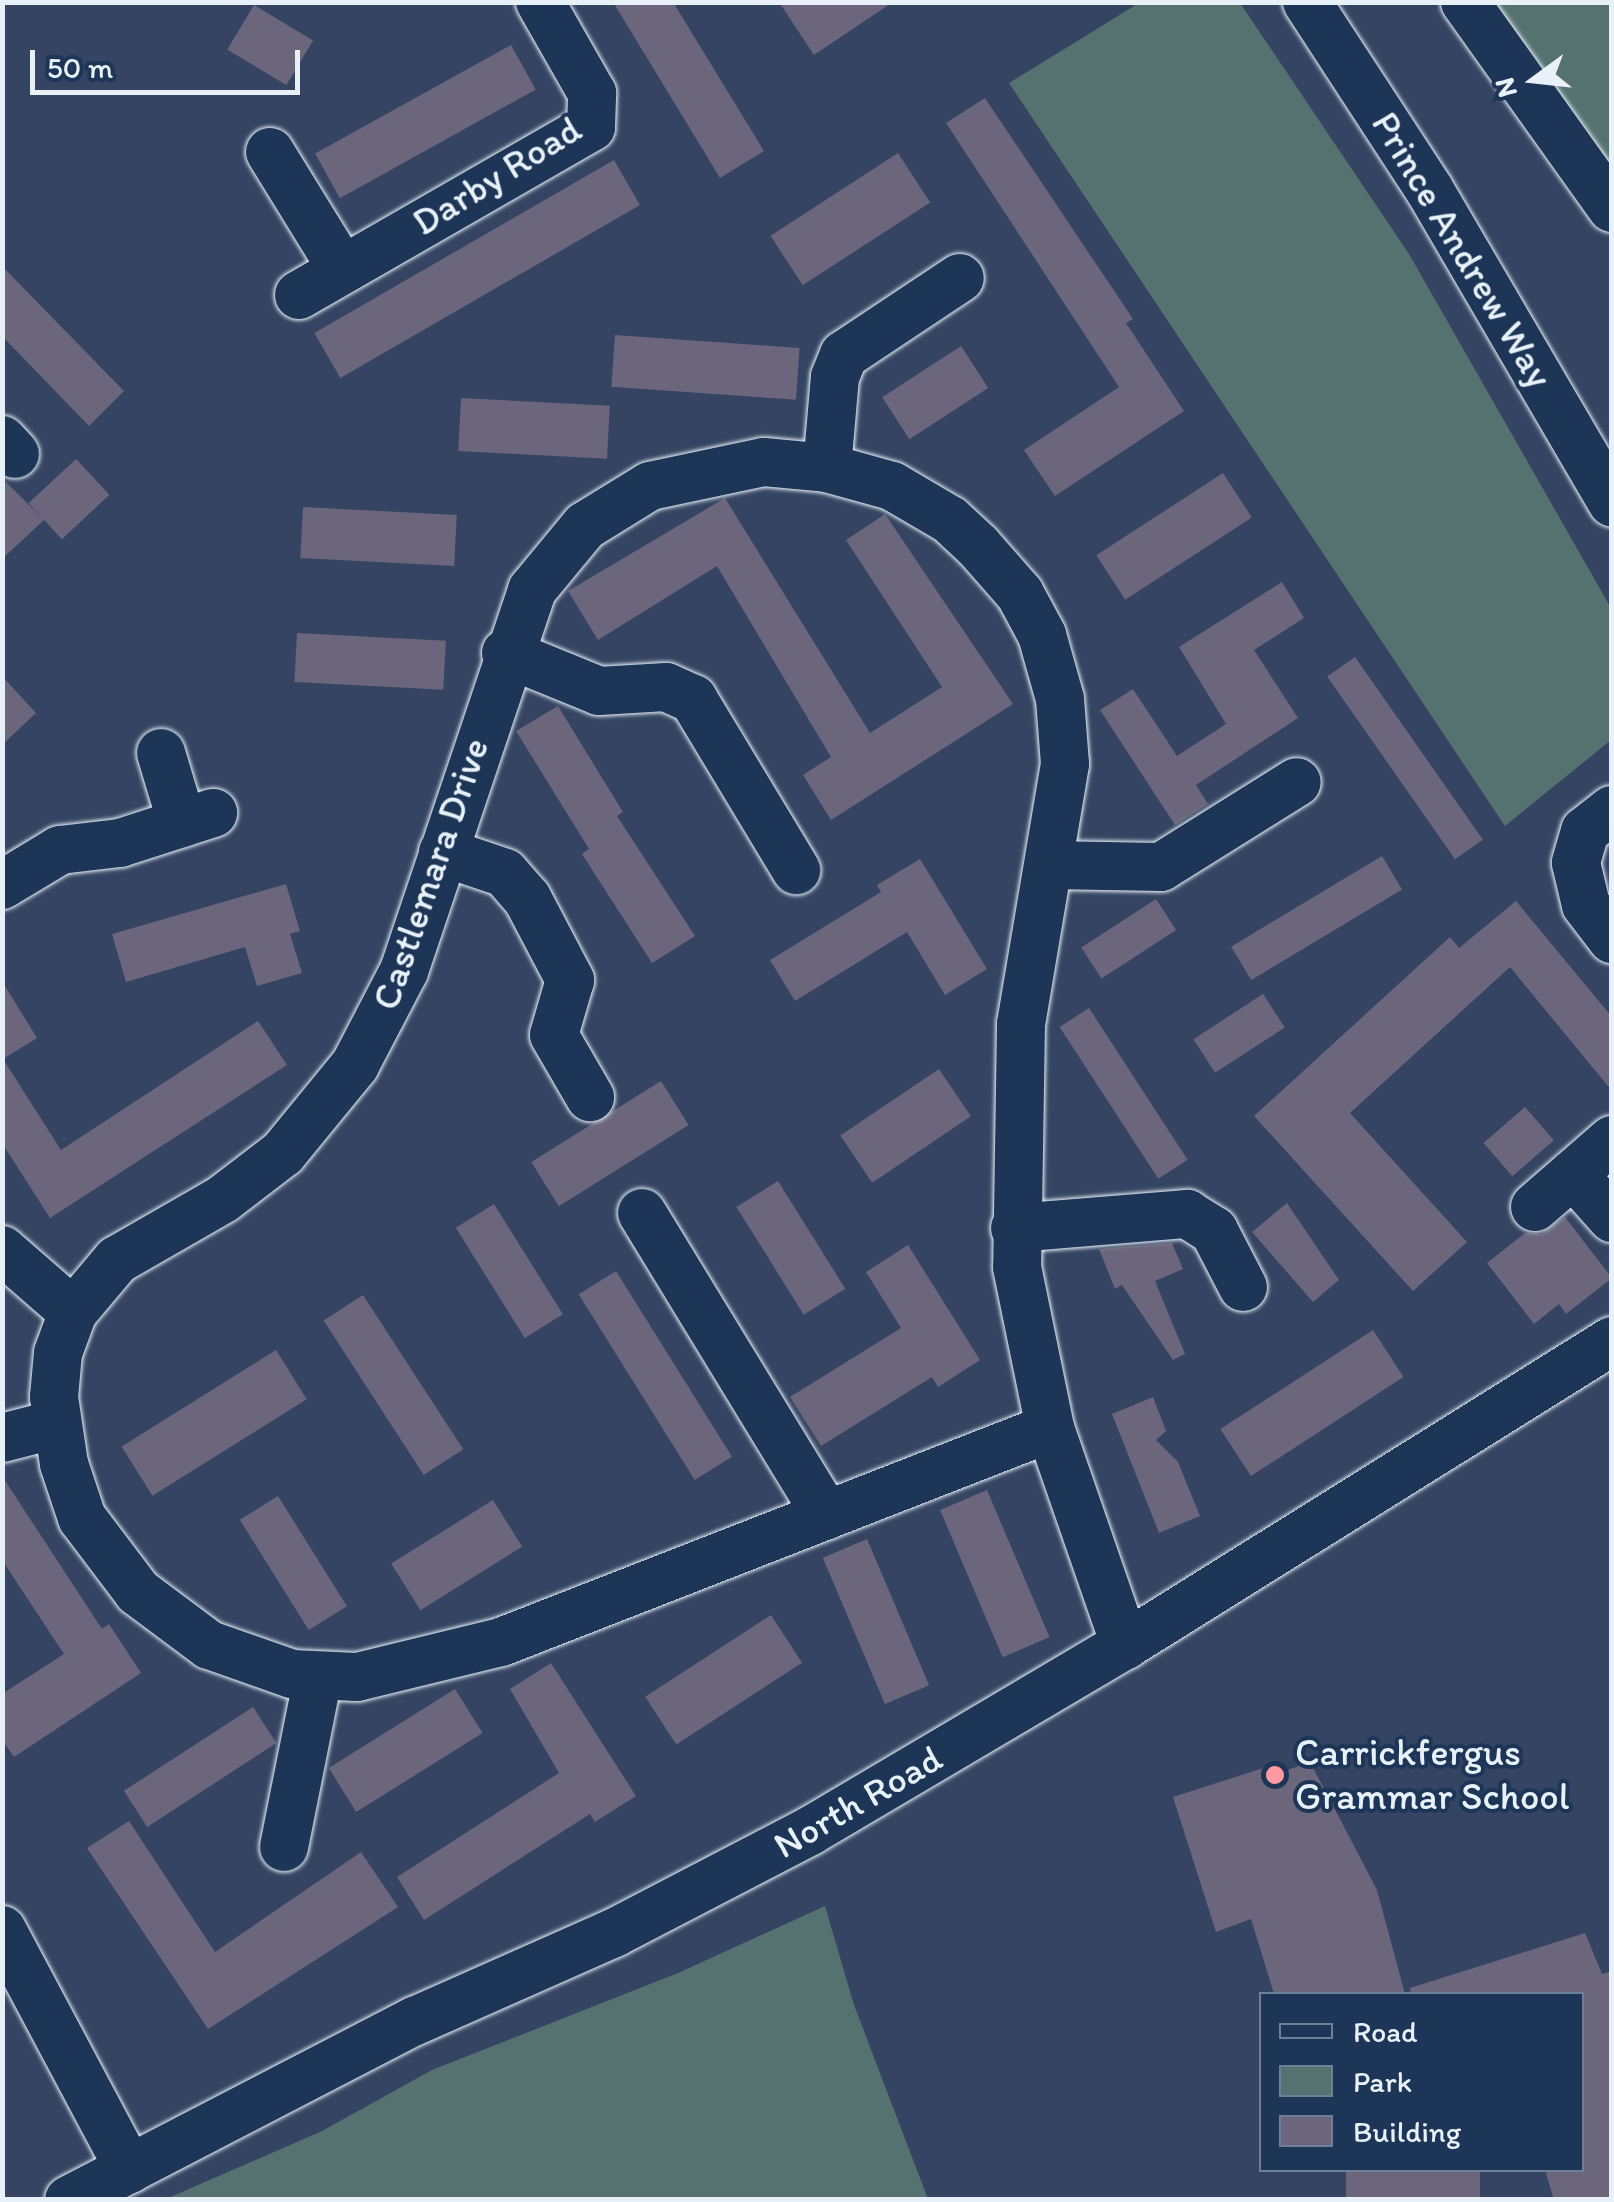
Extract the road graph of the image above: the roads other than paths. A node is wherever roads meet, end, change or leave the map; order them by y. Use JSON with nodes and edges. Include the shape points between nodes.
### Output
{"nodes":[{"id":1,"x":540,"y":2,"type":"edge"},
{"id":2,"x":1307,"y":2,"type":"edge"},
{"id":3,"x":1465,"y":2,"type":"edge"},
{"id":4,"x":270,"y":152,"type":"dead end"},
{"id":5,"x":1612,"y":208,"type":"edge"},
{"id":6,"x":342,"y":269,"type":"junction"},
{"id":7,"x":960,"y":278,"type":"dead end"},
{"id":8,"x":299,"y":294,"type":"dead end"},
{"id":9,"x":827,"y":468,"type":"junction"},
{"id":10,"x":1610,"y":495,"type":"edge"},
{"id":11,"x":506,"y":653,"type":"junction"},
{"id":12,"x":161,"y":753,"type":"dead end"},
{"id":13,"x":1298,"y":782,"type":"dead end"},
{"id":14,"x":1612,"y":810,"type":"edge"},
{"id":15,"x":444,"y":852,"type":"junction"},
{"id":16,"x":1049,"y":865,"type":"junction"},
{"id":17,"x":796,"y":870,"type":"dead end"},
{"id":18,"x":2,"y":885,"type":"edge"},
{"id":19,"x":1612,"y":939,"type":"edge"},
{"id":20,"x":590,"y":1097,"type":"dead end"},
{"id":21,"x":1612,"y":1140,"type":"edge"},
{"id":22,"x":1572,"y":1174,"type":"junction"},
{"id":23,"x":1535,"y":1207,"type":"dead end"},
{"id":24,"x":642,"y":1213,"type":"dead end"},
{"id":25,"x":1612,"y":1218,"type":"edge"},
{"id":26,"x":1015,"y":1228,"type":"junction"},
{"id":27,"x":2,"y":1250,"type":"edge"},
{"id":28,"x":1243,"y":1287,"type":"dead end"},
{"id":29,"x":73,"y":1312,"type":"junction"},
{"id":30,"x":1612,"y":1341,"type":"edge"},
{"id":31,"x":56,"y":1424,"type":"junction"},
{"id":32,"x":1050,"y":1428,"type":"junction"},
{"id":33,"x":2,"y":1438,"type":"edge"},
{"id":34,"x":826,"y":1515,"type":"junction"},
{"id":35,"x":1125,"y":1645,"type":"junction"},
{"id":36,"x":318,"y":1677,"type":"junction"},
{"id":37,"x":284,"y":1848,"type":"dead end"},
{"id":38,"x":2,"y":1930,"type":"edge"},
{"id":39,"x":129,"y":2169,"type":"junction"},
{"id":40,"x":69,"y":2200,"type":"edge"}],
"edges":[{"from":1,"to":6,"type":"street","name":"Darby Road","via":[[592,93],[591,127]]},
{"from":2,"to":10,"type":"street","name":"Prince Andrew Way","via":[[1429,189]]},
{"from":3,"to":5,"type":"street"},
{"from":4,"to":6,"type":"street"},
{"from":6,"to":8,"type":"street","name":"Darby Road"},
{"from":7,"to":9,"type":"street","via":[[842,359]]},
{"from":9,"to":11,"type":"street","name":"Castlemara Drive","via":[[745,463],[672,478],[628,497],[552,558]]},
{"from":9,"to":16,"type":"street","name":"Castlemara Drive","via":[[892,486],[950,520],[1000,569],[1031,614],[1055,678],[1064,742]]},
{"from":11,"to":15,"type":"street","name":"Castlemara Drive"},
{"from":11,"to":17,"type":"street","via":[[599,690],[666,687],[693,698]]},
{"from":12,"to":18,"type":"street","via":[[198,818],[110,846],[66,848]]},
{"from":13,"to":16,"type":"street","via":[[1165,866]]},
{"from":14,"to":19,"type":"street","via":[[1585,831],[1576,863],[1586,905]]},
{"from":15,"to":20,"type":"street","via":[[504,873],[527,898],[570,980],[554,1035]]},
{"from":15,"to":29,"type":"street","name":"Castlemara Drive","via":[[389,1005],[306,1131],[223,1199],[118,1260]]},
{"from":16,"to":26,"type":"street","name":"Castlemara Drive","via":[[1022,1013]]},
{"from":21,"to":22,"type":"street"},
{"from":22,"to":23,"type":"street"},
{"from":22,"to":25,"type":"street"},
{"from":24,"to":34,"type":"street"},
{"from":26,"to":28,"type":"street","via":[[1187,1214],[1214,1230]]},
{"from":26,"to":32,"type":"street","name":"Castlemara Drive","via":[[1025,1320]]},
{"from":27,"to":29,"type":"street"},
{"from":29,"to":31,"type":"street","name":"Castlemara Drive","via":[[56,1366]]},
{"from":30,"to":35,"type":"street","name":"North Road"},
{"from":31,"to":33,"type":"street"},
{"from":31,"to":36,"type":"street","name":"Castlemara Drive","via":[[87,1527],[138,1592],[225,1653]]},
{"from":32,"to":34,"type":"street","name":"Castlemara Drive"},
{"from":32,"to":35,"type":"street","name":"Castlemara Drive"},
{"from":34,"to":36,"type":"street","name":"Castlemara Drive","via":[[474,1652],[377,1674]]},
{"from":35,"to":39,"type":"street","name":"North Road","via":[[706,1888],[415,2021]]},
{"from":36,"to":37,"type":"street"},
{"from":38,"to":39,"type":"street"},
{"from":39,"to":40,"type":"street","name":"North Road"}]}
